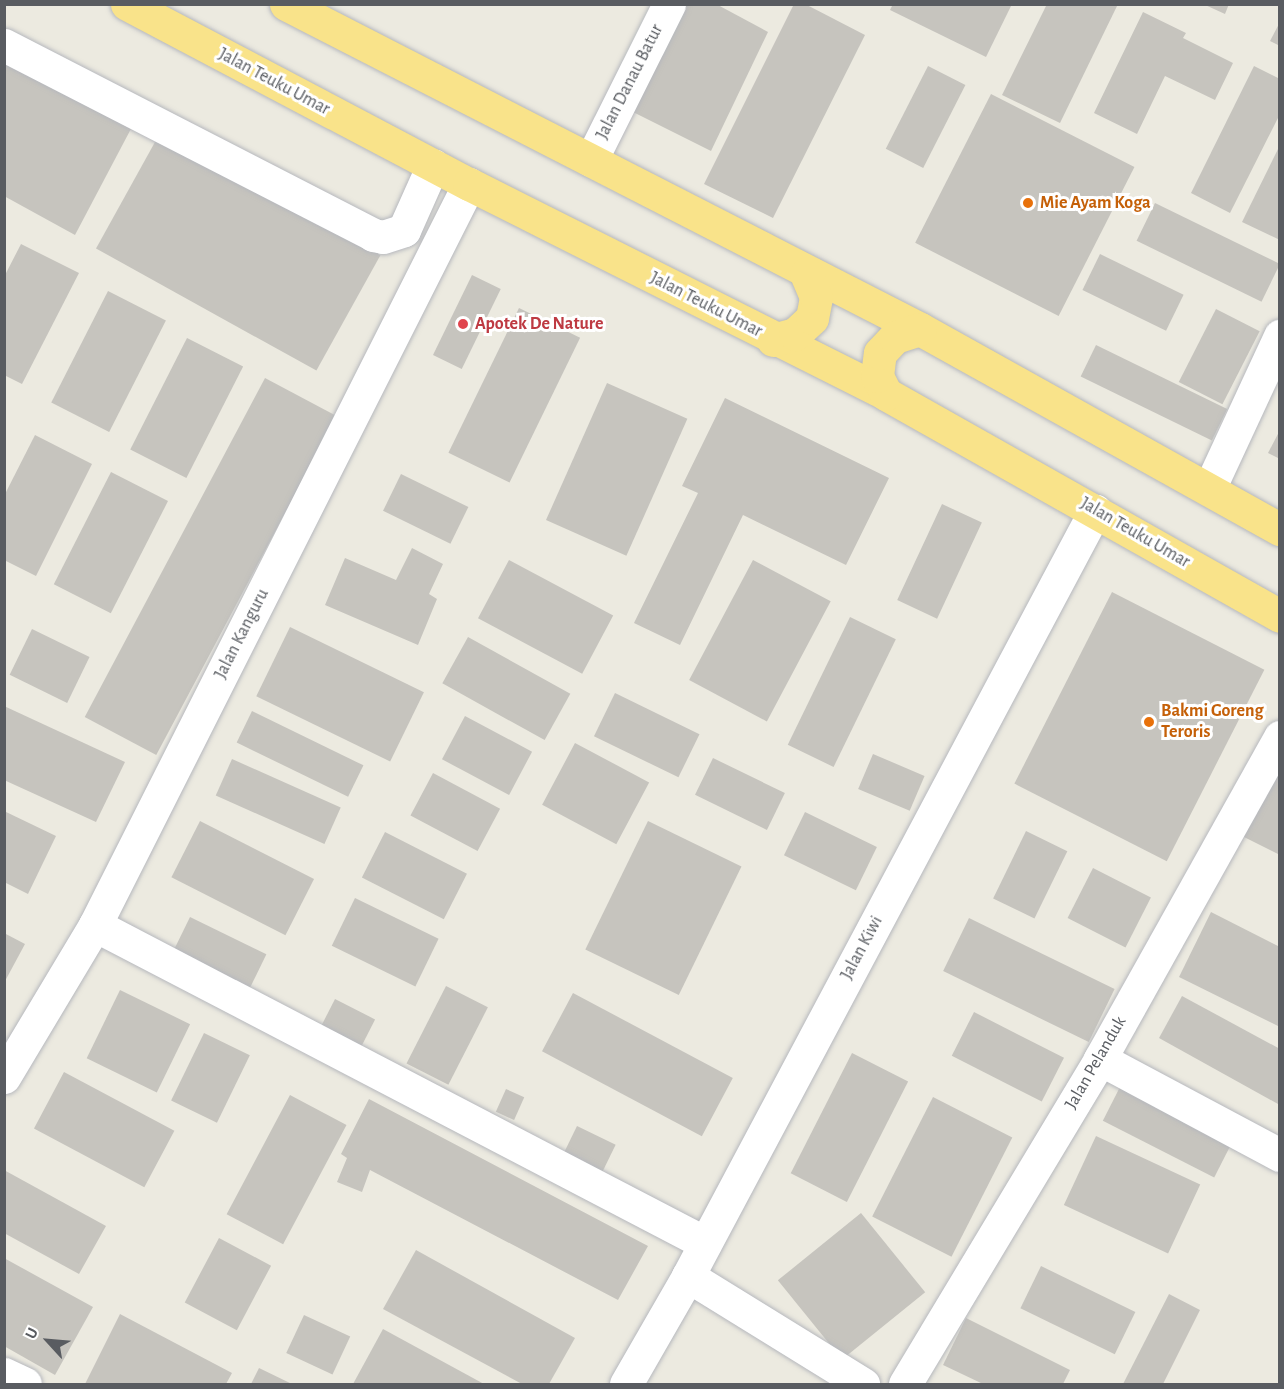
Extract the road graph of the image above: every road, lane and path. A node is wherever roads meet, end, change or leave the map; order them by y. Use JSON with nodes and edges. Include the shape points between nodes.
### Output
{"nodes":[{"id":1,"x":127,"y":4,"type":"edge"},
{"id":2,"x":286,"y":4,"type":"edge"},
{"id":3,"x":669,"y":4,"type":"edge"},
{"id":4,"x":4,"y":45,"type":"edge"},
{"id":5,"x":591,"y":160,"type":"junction"},
{"id":6,"x":433,"y":165,"type":"junction"},
{"id":7,"x":469,"y":184,"type":"junction"},
{"id":8,"x":806,"y":274,"type":"junction"},
{"id":9,"x":920,"y":330,"type":"junction"},
{"id":10,"x":1280,"y":336,"type":"edge"},
{"id":11,"x":773,"y":340,"type":"junction"},
{"id":12,"x":886,"y":394,"type":"junction"},
{"id":13,"x":1209,"y":489,"type":"junction"},
{"id":14,"x":1095,"y":511,"type":"junction"},
{"id":15,"x":1280,"y":529,"type":"edge"},
{"id":16,"x":1280,"y":616,"type":"edge"},
{"id":17,"x":1280,"y":737,"type":"edge"},
{"id":18,"x":95,"y":925,"type":"junction"},
{"id":19,"x":1100,"y":1059,"type":"junction"},
{"id":20,"x":4,"y":1077,"type":"edge"},
{"id":21,"x":1280,"y":1155,"type":"edge"},
{"id":22,"x":705,"y":1243,"type":"junction"},
{"id":23,"x":688,"y":1276,"type":"junction"},
{"id":24,"x":4,"y":1374,"type":"edge"},
{"id":25,"x":25,"y":1384,"type":"edge"},
{"id":26,"x":626,"y":1384,"type":"edge"},
{"id":27,"x":863,"y":1384,"type":"edge"},
{"id":28,"x":905,"y":1384,"type":"edge"}],
"edges":[{"from":1,"to":6,"type":"highway","name":"Jalan Teuku Umar"},
{"from":2,"to":5,"type":"highway"},
{"from":3,"to":5,"type":"street","name":"Jalan Danau Batur"},
{"from":4,"to":6,"type":"street","via":[[373,235],[383,237],[404,230]]},
{"from":5,"to":8,"type":"highway"},
{"from":6,"to":7,"type":"highway","name":"Jalan Teuku Umar"},
{"from":7,"to":11,"type":"highway","name":"Jalan Teuku Umar"},
{"from":7,"to":18,"type":"street","name":"Jalan Kanguru"},
{"from":8,"to":9,"type":"highway"},
{"from":8,"to":11,"type":"highway","via":[[816,297],[812,318],[795,334]]},
{"from":9,"to":12,"type":"highway","via":[[895,337],[880,353],[877,376]]},
{"from":9,"to":13,"type":"highway"},
{"from":10,"to":13,"type":"street"},
{"from":11,"to":12,"type":"highway","name":"Jalan Teuku Umar"},
{"from":12,"to":14,"type":"highway","name":"Jalan Teuku Umar"},
{"from":13,"to":15,"type":"highway"},
{"from":14,"to":16,"type":"highway","name":"Jalan Teuku Umar"},
{"from":14,"to":22,"type":"street","name":"Jalan Kiwi"},
{"from":17,"to":19,"type":"street","name":"Jalan Pelanduk"},
{"from":18,"to":20,"type":"street","name":"Jalan Kanguru"},
{"from":18,"to":22,"type":"street"},
{"from":19,"to":21,"type":"street"},
{"from":19,"to":28,"type":"street","name":"Jalan Pelanduk"},
{"from":22,"to":23,"type":"street","name":"Jalan Kiwi"},
{"from":23,"to":26,"type":"street","name":"Jalan Kiwi"},
{"from":23,"to":27,"type":"street"},
{"from":24,"to":25,"type":"street"}]}
